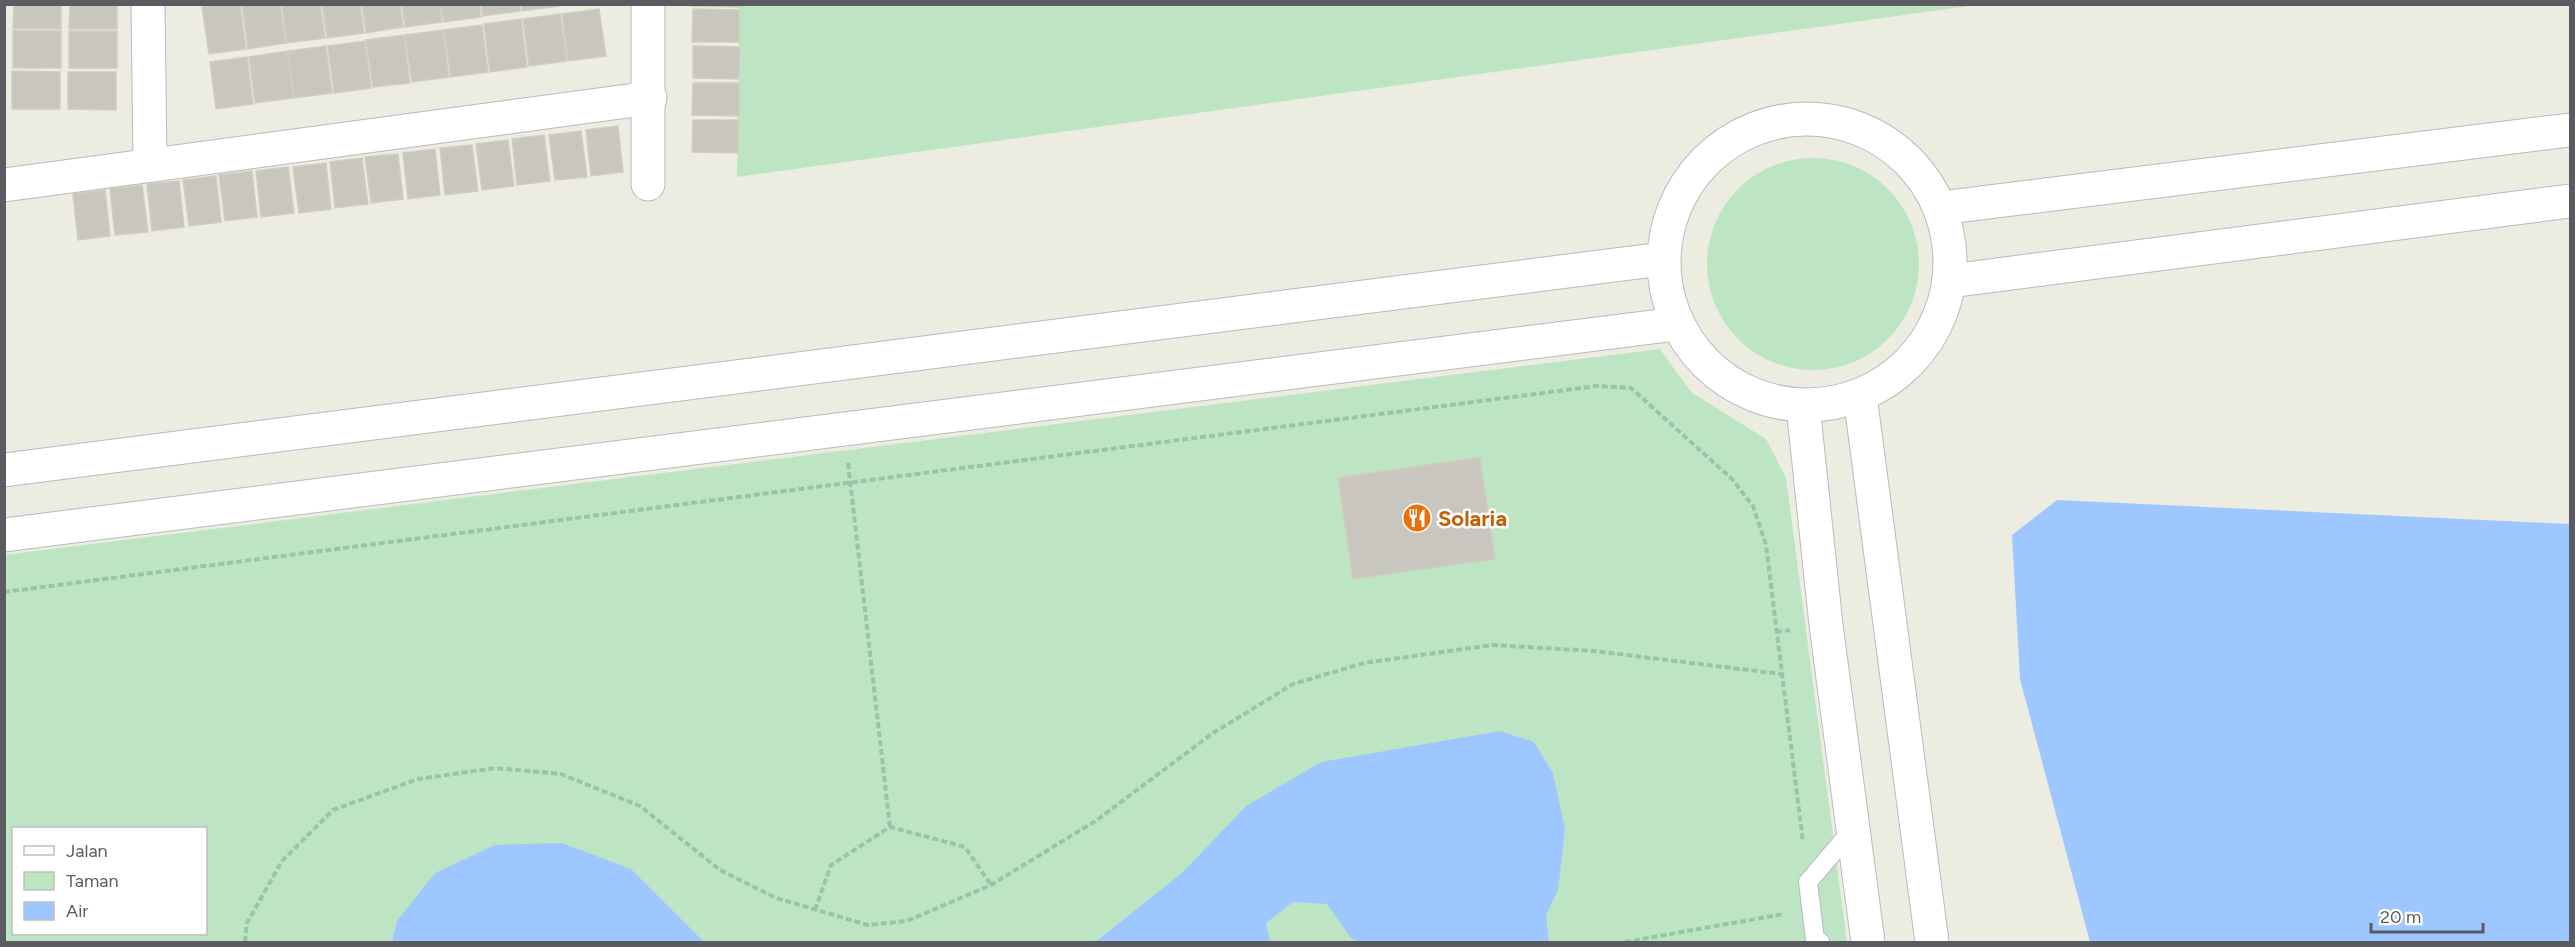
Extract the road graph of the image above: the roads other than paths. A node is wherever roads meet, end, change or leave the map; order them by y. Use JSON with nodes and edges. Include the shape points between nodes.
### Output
{"nodes":[{"id":1,"x":148,"y":4,"type":"edge"},
{"id":2,"x":648,"y":4,"type":"edge"},
{"id":3,"x":650,"y":99,"type":"junction"},
{"id":4,"x":2571,"y":130,"type":"edge"},
{"id":5,"x":150,"y":165,"type":"junction"},
{"id":6,"x":648,"y":184,"type":"dead end"},
{"id":7,"x":4,"y":185,"type":"edge"},
{"id":8,"x":2571,"y":201,"type":"edge"},
{"id":9,"x":1940,"y":208,"type":"junction"},
{"id":10,"x":1662,"y":259,"type":"junction"},
{"id":11,"x":1950,"y":281,"type":"junction"},
{"id":12,"x":1676,"y":324,"type":"junction"},
{"id":13,"x":1860,"y":396,"type":"junction"},
{"id":14,"x":1803,"y":406,"type":"junction"},
{"id":15,"x":4,"y":470,"type":"edge"},
{"id":16,"x":4,"y":535,"type":"edge"},
{"id":17,"x":1853,"y":829,"type":"junction"},
{"id":18,"x":1820,"y":942,"type":"edge"},
{"id":19,"x":1868,"y":942,"type":"edge"},
{"id":20,"x":1932,"y":942,"type":"edge"}],
"edges":[{"from":1,"to":5,"type":"street"},
{"from":2,"to":3,"type":"street"},
{"from":3,"to":5,"type":"street"},
{"from":3,"to":6,"type":"street"},
{"from":4,"to":9,"type":"street"},
{"from":5,"to":7,"type":"street"},
{"from":8,"to":11,"type":"street"},
{"from":9,"to":10,"type":"street","via":[[1924,178],[1899,153],[1870,133],[1836,122],[1801,119],[1766,125],[1732,139],[1704,162],[1682,190],[1667,223]]},
{"from":9,"to":11,"type":"street","via":[[1950,244]]},
{"from":10,"to":12,"type":"street","via":[[1665,293]]},
{"from":10,"to":15,"type":"street"},
{"from":11,"to":13,"type":"street","via":[[1940,318],[1921,350],[1893,377]]},
{"from":12,"to":14,"type":"street","via":[[1707,367],[1751,396]]},
{"from":12,"to":16,"type":"street"},
{"from":13,"to":14,"type":"street","via":[[1832,404]]},
{"from":13,"to":20,"type":"street"},
{"from":14,"to":17,"type":"street"},
{"from":17,"to":18,"type":"lane","via":[[1808,882],[1815,939]]},
{"from":17,"to":19,"type":"street"}]}
